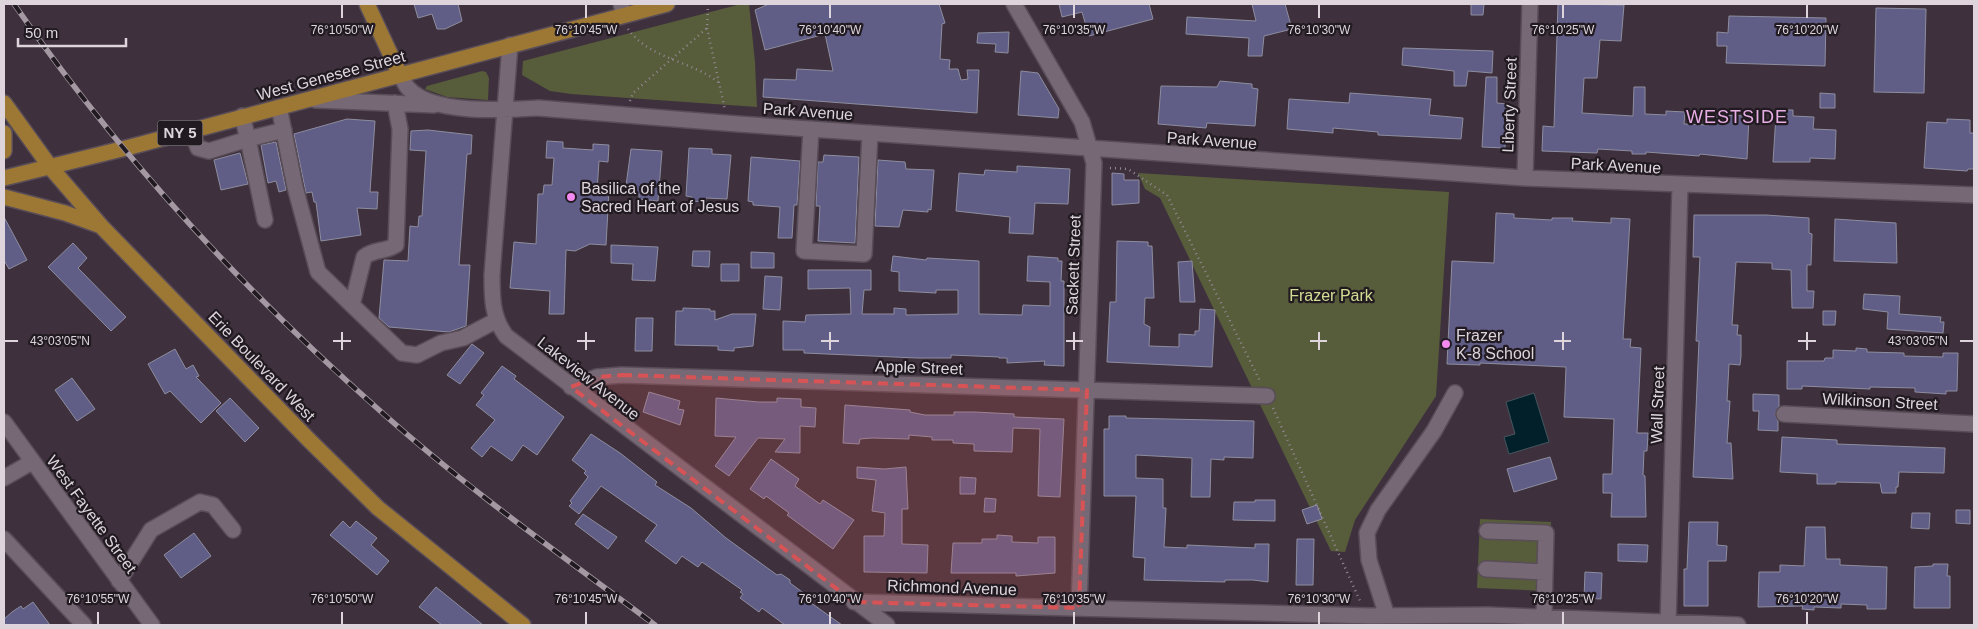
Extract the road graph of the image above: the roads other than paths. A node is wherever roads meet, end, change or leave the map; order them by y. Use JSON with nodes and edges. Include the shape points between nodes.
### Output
{"nodes":[{"id":1,"x":367,"y":4,"type":"edge"},
{"id":2,"x":667,"y":4,"type":"edge"},
{"id":3,"x":1014,"y":4,"type":"edge"},
{"id":4,"x":1530,"y":4,"type":"edge"},
{"id":5,"x":622,"y":9,"type":"edge"},
{"id":6,"x":510,"y":45,"type":"junction"},
{"id":7,"x":400,"y":75,"type":"junction"},
{"id":8,"x":308,"y":100,"type":"junction"},
{"id":9,"x":4,"y":103,"type":"edge"},
{"id":10,"x":395,"y":103,"type":"junction"},
{"id":11,"x":449,"y":106,"type":"junction"},
{"id":12,"x":279,"y":107,"type":"junction"},
{"id":13,"x":505,"y":110,"type":"junction"},
{"id":14,"x":242,"y":116,"type":"junction"},
{"id":15,"x":811,"y":129,"type":"junction"},
{"id":16,"x":191,"y":130,"type":"junction"},
{"id":17,"x":284,"y":130,"type":"junction"},
{"id":18,"x":4,"y":132,"type":"edge"},
{"id":19,"x":870,"y":133,"type":"junction"},
{"id":20,"x":248,"y":140,"type":"junction"},
{"id":21,"x":1091,"y":147,"type":"junction"},
{"id":22,"x":4,"y":151,"type":"edge"},
{"id":23,"x":51,"y":168,"type":"junction"},
{"id":24,"x":4,"y":178,"type":"edge"},
{"id":25,"x":1525,"y":178,"type":"junction"},
{"id":26,"x":1680,"y":185,"type":"junction"},
{"id":27,"x":1974,"y":196,"type":"edge"},
{"id":28,"x":4,"y":197,"type":"edge"},
{"id":29,"x":265,"y":220,"type":"dead end"},
{"id":30,"x":101,"y":226,"type":"junction"},
{"id":31,"x":352,"y":305,"type":"junction"},
{"id":32,"x":497,"y":320,"type":"junction"},
{"id":33,"x":571,"y":387,"type":"junction"},
{"id":34,"x":1087,"y":390,"type":"junction"},
{"id":35,"x":1455,"y":393,"type":"dead end"},
{"id":36,"x":1267,"y":396,"type":"road end"},
{"id":37,"x":1784,"y":414,"type":"dead end"},
{"id":38,"x":4,"y":422,"type":"edge"},
{"id":39,"x":1974,"y":424,"type":"edge"},
{"id":40,"x":32,"y":462,"type":"junction"},
{"id":41,"x":4,"y":478,"type":"edge"},
{"id":42,"x":233,"y":530,"type":"dead end"},
{"id":43,"x":1487,"y":531,"type":"dead end"},
{"id":44,"x":4,"y":539,"type":"edge"},
{"id":45,"x":1486,"y":569,"type":"dead end"},
{"id":46,"x":1545,"y":572,"type":"junction"},
{"id":47,"x":119,"y":581,"type":"junction"},
{"id":48,"x":854,"y":602,"type":"junction"},
{"id":49,"x":1079,"y":608,"type":"junction"},
{"id":50,"x":1388,"y":616,"type":"junction"},
{"id":51,"x":1544,"y":617,"type":"junction"},
{"id":52,"x":1456,"y":620,"type":"edge"},
{"id":53,"x":1668,"y":624,"type":"edge"},
{"id":54,"x":84,"y":625,"type":"edge"},
{"id":55,"x":152,"y":625,"type":"edge"},
{"id":56,"x":523,"y":625,"type":"edge"},
{"id":57,"x":886,"y":625,"type":"edge"},
{"id":58,"x":1738,"y":625,"type":"edge"}],
"edges":[{"from":1,"to":7,"type":"main road"},
{"from":2,"to":5,"type":"main road","name":"West Genesee Street","number":"NY 5"},
{"from":3,"to":21,"type":"street","name":"Sackett Street","via":[[1082,122]]},
{"from":4,"to":25,"type":"street","name":"Liberty Street"},
{"from":5,"to":6,"type":"main road","name":"West Genesee Street","number":"NY 5"},
{"from":6,"to":7,"type":"main road","name":"West Genesee Street","number":"NY 5"},
{"from":6,"to":13,"type":"street","name":"Lakeview Avenue"},
{"from":7,"to":8,"type":"main road","name":"West Genesee Street","number":"NY 5"},
{"from":7,"to":11,"type":"street","name":"Park Avenue","via":[[409,89],[425,99]]},
{"from":8,"to":10,"type":"street","name":"Park Avenue"},
{"from":8,"to":12,"type":"main road","name":"West Genesee Street","number":"NY 5"},
{"from":9,"to":23,"type":"main road","name":"Erie Boulevard West"},
{"from":10,"to":11,"type":"street","name":"Park Avenue"},
{"from":10,"to":31,"type":"street","via":[[400,129],[396,245],[388,250],[370,252],[364,257]]},
{"from":11,"to":13,"type":"street","name":"Park Avenue"},
{"from":12,"to":14,"type":"main road","name":"West Genesee Street","number":"NY 5"},
{"from":12,"to":17,"type":"street"},
{"from":13,"to":15,"type":"street","name":"Park Avenue","via":[[538,108]]},
{"from":13,"to":32,"type":"street","name":"Lakeview Avenue","via":[[492,275],[493,307]]},
{"from":14,"to":16,"type":"main road","name":"West Genesee Street","number":"NY 5"},
{"from":14,"to":20,"type":"street"},
{"from":15,"to":19,"type":"street","name":"Park Avenue"},
{"from":15,"to":19,"type":"street","via":[[804,251],[864,254]]},
{"from":16,"to":20,"type":"street","via":[[198,148],[209,151]]},
{"from":16,"to":23,"type":"main road","name":"West Genesee Street","number":"NY 5"},
{"from":17,"to":20,"type":"street"},
{"from":17,"to":31,"type":"street","via":[[304,226],[318,272]]},
{"from":18,"to":22,"type":"main road"},
{"from":19,"to":21,"type":"street","name":"Park Avenue"},
{"from":20,"to":29,"type":"street"},
{"from":21,"to":25,"type":"street","name":"Park Avenue"},
{"from":21,"to":34,"type":"street","name":"Sackett Street","via":[[1094,162]]},
{"from":23,"to":24,"type":"main road","name":"West Genesee Street","number":"NY 5"},
{"from":23,"to":30,"type":"main road","name":"Erie Boulevard West"},
{"from":25,"to":26,"type":"street","name":"Park Avenue"},
{"from":26,"to":27,"type":"street","name":"Park Avenue"},
{"from":26,"to":53,"type":"street","name":"Wall Street"},
{"from":28,"to":30,"type":"main road"},
{"from":30,"to":56,"type":"main road","name":"Erie Boulevard West","via":[[378,508]]},
{"from":31,"to":32,"type":"street","via":[[402,353],[417,355],[441,342],[463,338]]},
{"from":32,"to":33,"type":"street","name":"Lakeview Avenue","via":[[506,336]]},
{"from":33,"to":34,"type":"street","name":"Apple Street","via":[[597,376],[622,375]]},
{"from":33,"to":48,"type":"street","name":"Lakeview Avenue"},
{"from":34,"to":36,"type":"street","name":"Apple Street"},
{"from":34,"to":49,"type":"street","name":"Sackett Street"},
{"from":35,"to":50,"type":"street","via":[[1434,431],[1378,510],[1366,533],[1369,560]]},
{"from":37,"to":39,"type":"street","name":"Wilkinson Street"},
{"from":38,"to":40,"type":"street","name":"West Fayette Street"},
{"from":40,"to":41,"type":"street"},
{"from":40,"to":47,"type":"street","name":"West Fayette Street"},
{"from":42,"to":47,"type":"street","via":[[213,505],[200,502],[151,530]]},
{"from":43,"to":46,"type":"street","via":[[1546,533]]},
{"from":44,"to":54,"type":"street"},
{"from":45,"to":46,"type":"street"},
{"from":46,"to":51,"type":"street"},
{"from":47,"to":55,"type":"street","name":"West Fayette Street"},
{"from":48,"to":49,"type":"street","name":"Richmond Avenue"},
{"from":48,"to":57,"type":"street","name":"Lakeview Avenue"},
{"from":49,"to":50,"type":"street","name":"Richmond Avenue"},
{"from":50,"to":52,"type":"street","name":"Richmond Avenue"},
{"from":51,"to":52,"type":"street","name":"Richmond Avenue"},
{"from":51,"to":53,"type":"street","name":"Richmond Avenue"},
{"from":53,"to":58,"type":"street","name":"Richmond Avenue"}]}
